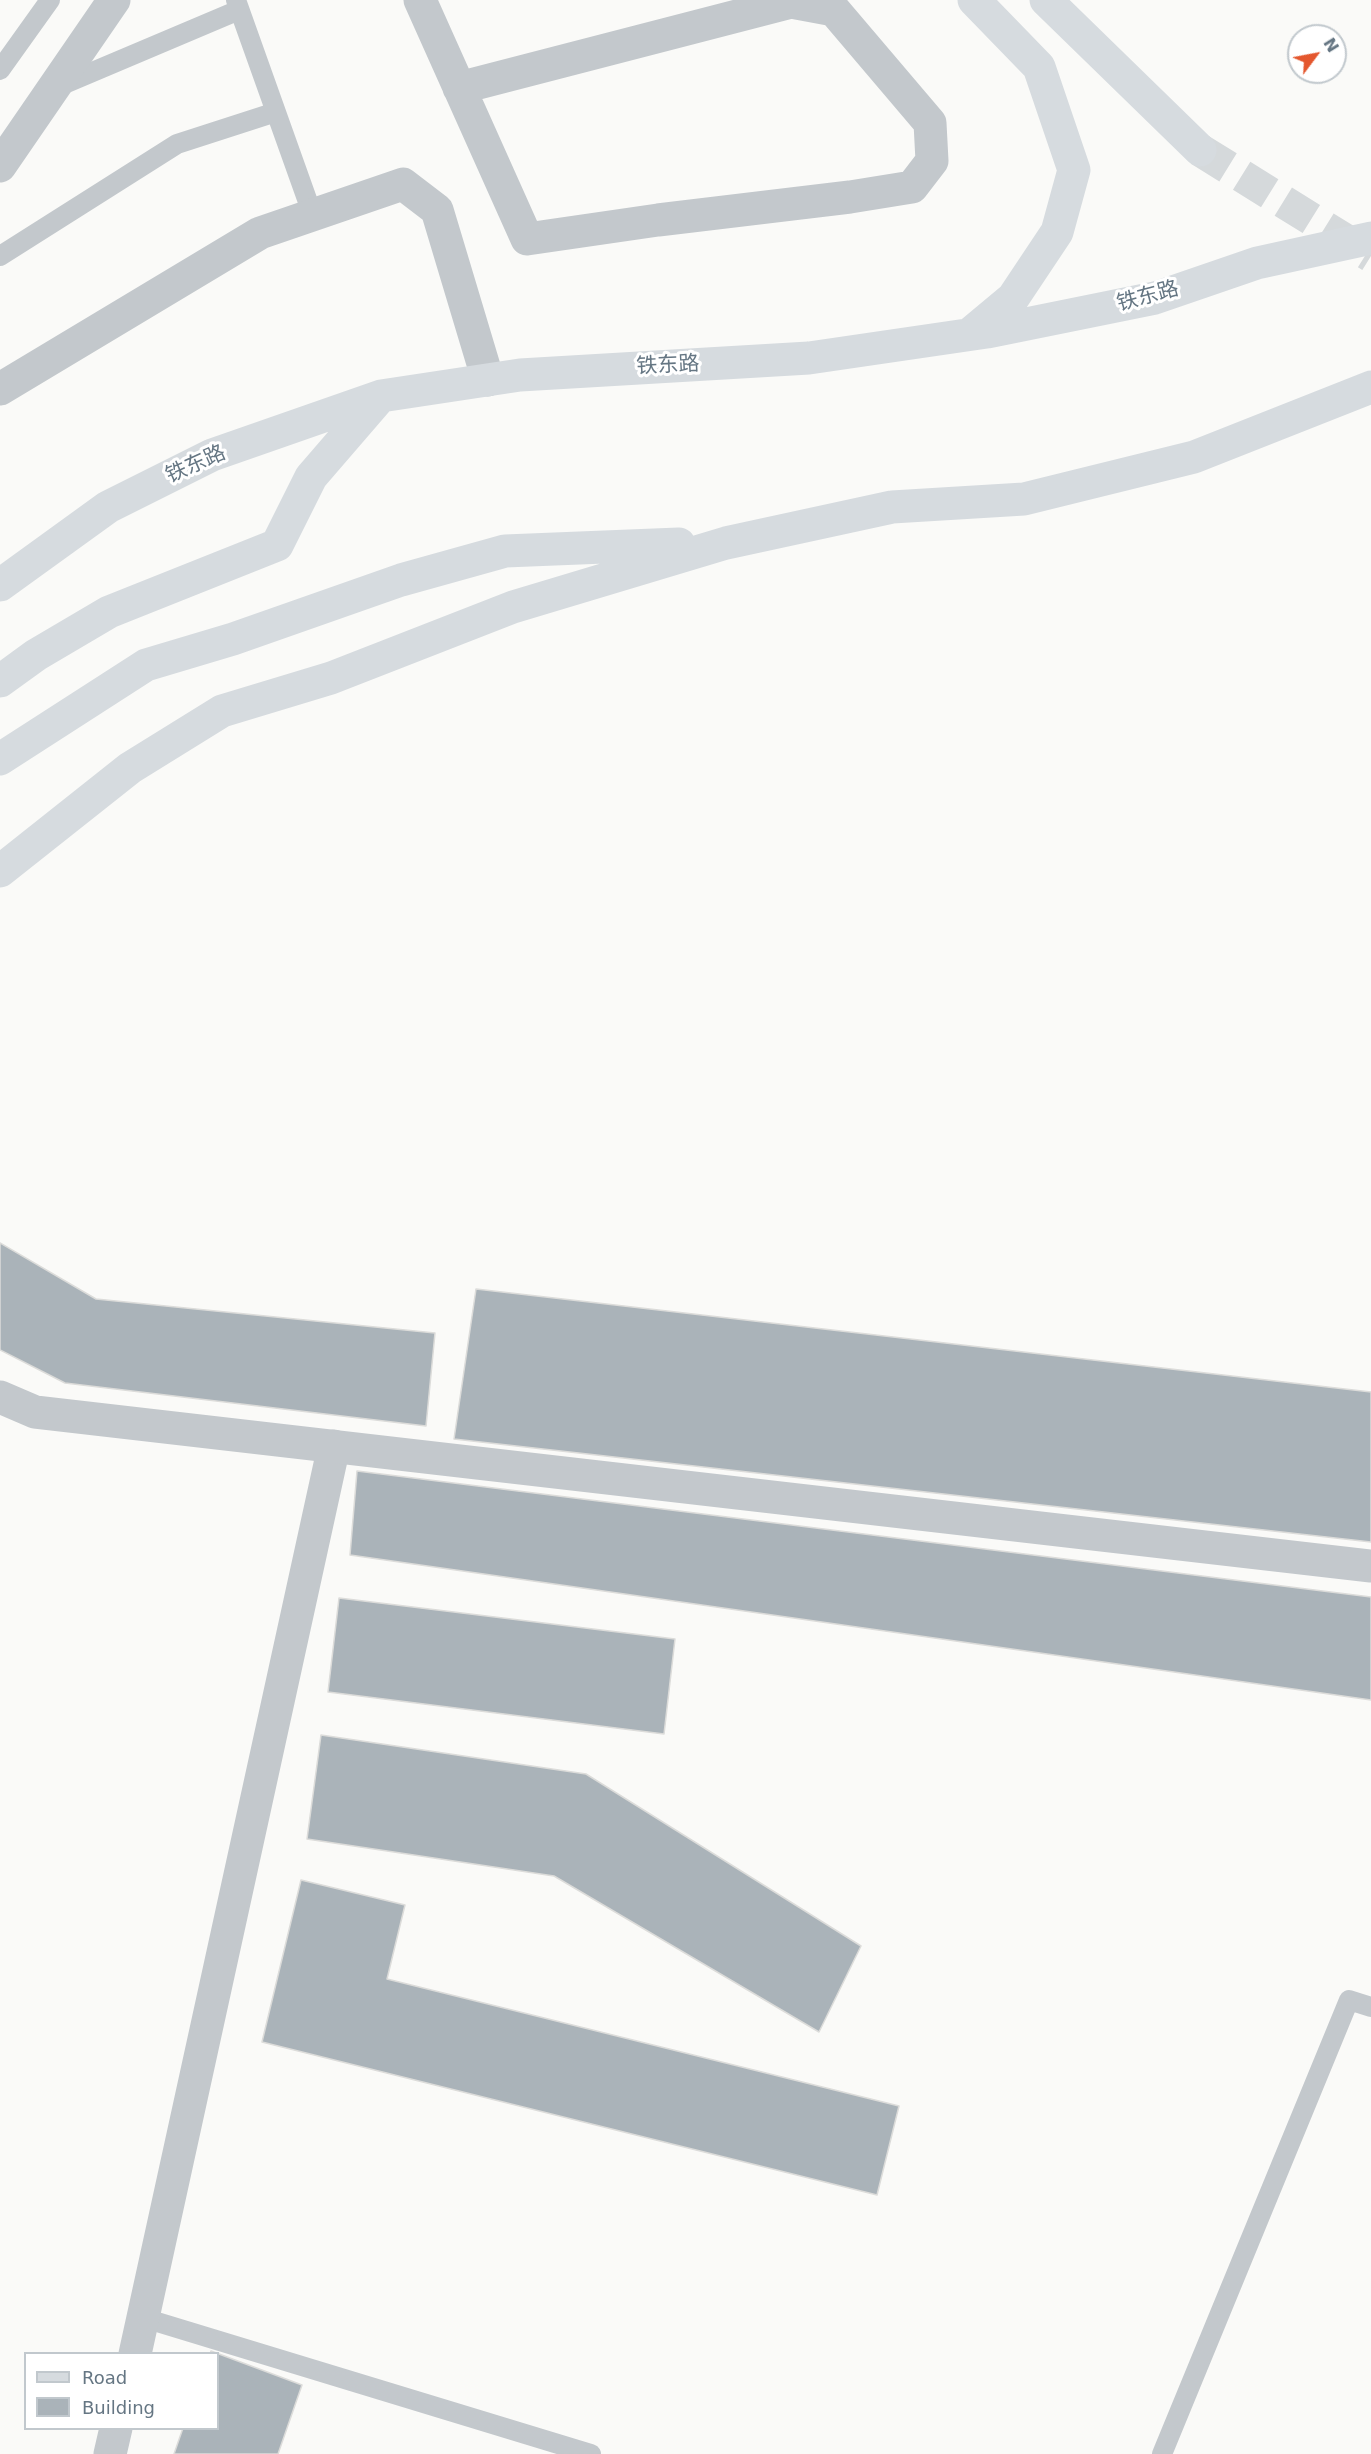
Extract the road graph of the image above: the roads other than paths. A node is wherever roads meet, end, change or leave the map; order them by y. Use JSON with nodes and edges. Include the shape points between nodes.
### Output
{"nodes":[{"id":1,"x":50,"y":0,"type":"edge"},
{"id":2,"x":114,"y":0,"type":"edge"},
{"id":3,"x":420,"y":0,"type":"edge"},
{"id":4,"x":974,"y":0,"type":"edge"},
{"id":5,"x":1046,"y":0,"type":"edge"},
{"id":6,"x":238,"y":5,"type":"edge"},
{"id":7,"x":0,"y":70,"type":"edge"},
{"id":8,"x":459,"y":88,"type":"junction"},
{"id":9,"x":52,"y":89,"type":"junction"},
{"id":10,"x":276,"y":112,"type":"junction"},
{"id":11,"x":1200,"y":150,"type":"tunnel mouth"},
{"id":12,"x":0,"y":166,"type":"edge"},
{"id":13,"x":313,"y":216,"type":"junction"},
{"id":14,"x":1371,"y":238,"type":"edge"},
{"id":15,"x":0,"y":256,"type":"edge"},
{"id":16,"x":968,"y":335,"type":"junction"},
{"id":17,"x":488,"y":380,"type":"junction"},
{"id":18,"x":1371,"y":387,"type":"edge"},
{"id":19,"x":0,"y":389,"type":"edge"},
{"id":20,"x":381,"y":396,"type":"junction"},
{"id":21,"x":726,"y":543,"type":"junction"},
{"id":22,"x":0,"y":585,"type":"edge"},
{"id":23,"x":0,"y":681,"type":"edge"},
{"id":24,"x":0,"y":759,"type":"edge"},
{"id":25,"x":0,"y":871,"type":"edge"},
{"id":26,"x":0,"y":1396,"type":"edge"},
{"id":27,"x":334,"y":1446,"type":"junction"},
{"id":28,"x":1371,"y":1566,"type":"edge"},
{"id":29,"x":1371,"y":2007,"type":"edge"},
{"id":30,"x":144,"y":2318,"type":"junction"},
{"id":31,"x":136,"y":2352,"type":"edge"},
{"id":32,"x":116,"y":2430,"type":"edge"},
{"id":33,"x":1164,"y":2453,"type":"edge"},
{"id":34,"x":110,"y":2454,"type":"edge"},
{"id":35,"x":591,"y":2454,"type":"edge"}],
"edges":[{"from":1,"to":7,"type":"lane"},
{"from":2,"to":9,"type":"street"},
{"from":3,"to":8,"type":"street"},
{"from":4,"to":16,"type":"main road","via":[[1039,67],[1074,170],[1057,232],[1013,298]]},
{"from":5,"to":11,"type":"main road"},
{"from":6,"to":9,"type":"lane"},
{"from":6,"to":10,"type":"lane"},
{"from":8,"to":8,"type":"street","via":[[527,239],[912,187],[932,161],[930,123],[834,10],[791,2]]},
{"from":9,"to":12,"type":"street"},
{"from":10,"to":13,"type":"lane"},
{"from":10,"to":15,"type":"lane","via":[[177,144]]},
{"from":13,"to":17,"type":"street","via":[[403,184],[437,210]]},
{"from":13,"to":19,"type":"street","via":[[261,233]]},
{"from":14,"to":16,"type":"main road","name":"铁东路","via":[[1257,263],[1155,298]]},
{"from":16,"to":17,"type":"main road","name":"铁东路","via":[[809,358]]},
{"from":17,"to":20,"type":"main road","name":"铁东路"},
{"from":18,"to":21,"type":"main road","via":[[1194,457],[1024,499],[892,507]]},
{"from":20,"to":22,"type":"main road","name":"铁东路","via":[[202,460],[108,507]]},
{"from":20,"to":23,"type":"main road","via":[[311,477],[277,545],[109,612]]},
{"from":21,"to":24,"type":"main road","via":[[505,551],[401,580],[146,665]]},
{"from":21,"to":25,"type":"main road","via":[[513,607],[331,678],[222,711],[130,768]]},
{"from":26,"to":27,"type":"street","via":[[35,1412]]},
{"from":27,"to":28,"type":"street"},
{"from":27,"to":30,"type":"street"},
{"from":29,"to":33,"type":"lane","via":[[1348,2000]]},
{"from":30,"to":31,"type":"street"},
{"from":30,"to":35,"type":"lane"},
{"from":32,"to":34,"type":"street"}]}
